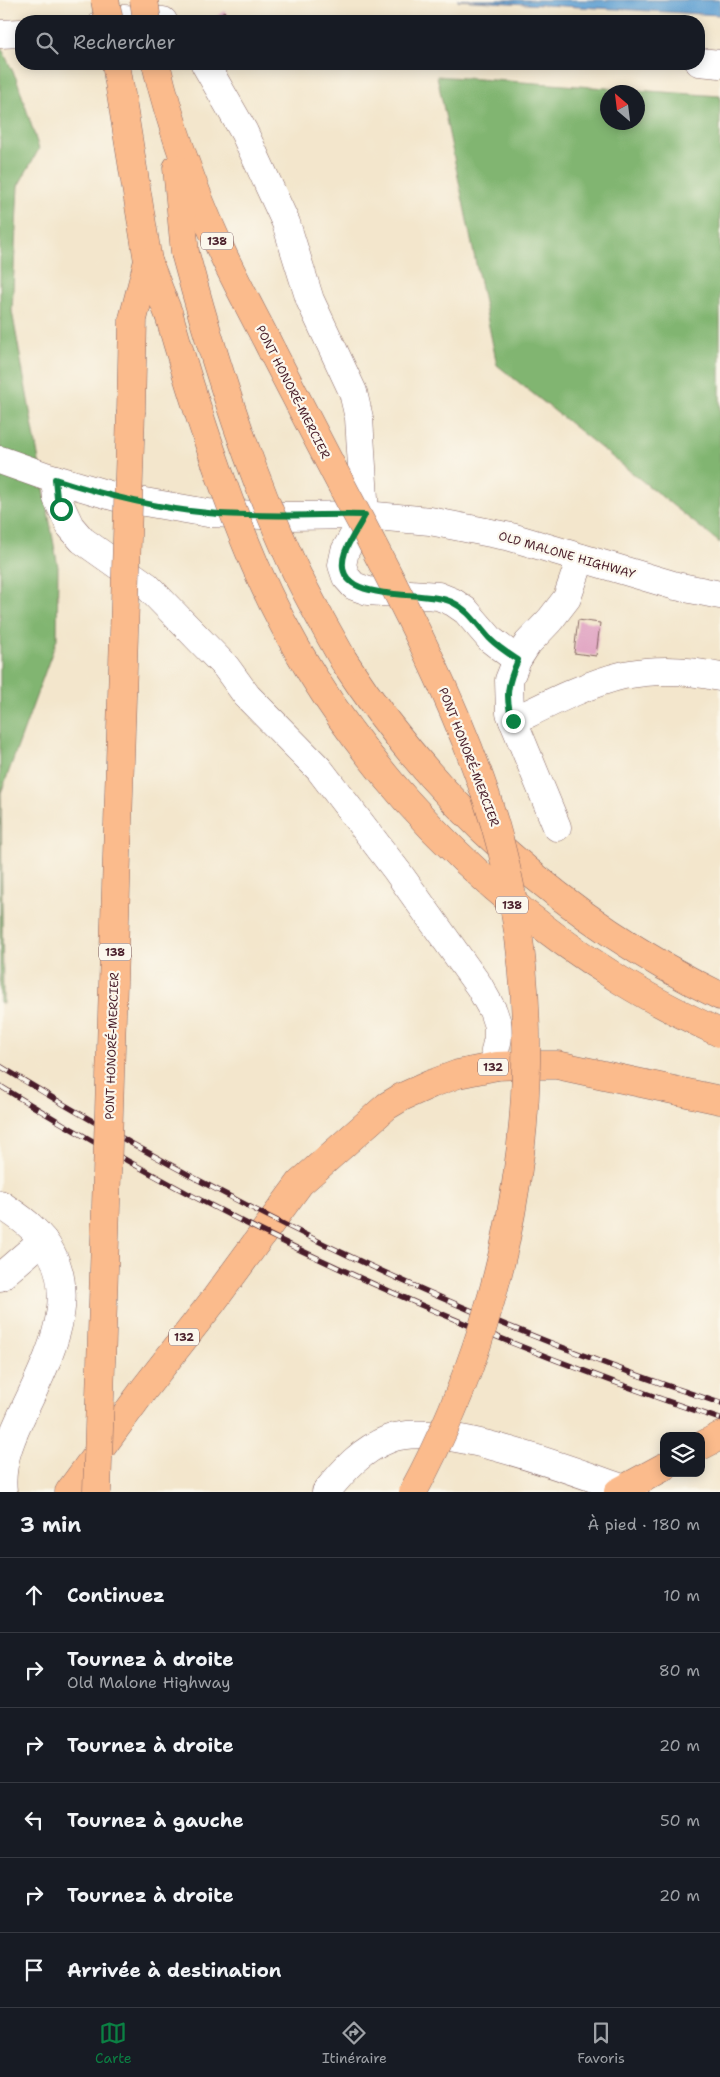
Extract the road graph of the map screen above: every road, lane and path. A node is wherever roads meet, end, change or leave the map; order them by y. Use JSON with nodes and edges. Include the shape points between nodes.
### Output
{"nodes":[{"id":1,"x":105,"y":0,"type":"edge"},
{"id":2,"x":144,"y":0,"type":"edge"},
{"id":3,"x":108,"y":15,"type":"edge"},
{"id":4,"x":146,"y":15,"type":"edge"},
{"id":5,"x":15,"y":33,"type":"edge"},
{"id":6,"x":0,"y":34,"type":"edge"},
{"id":7,"x":705,"y":63,"type":"edge"},
{"id":8,"x":720,"y":64,"type":"edge"},
{"id":9,"x":117,"y":70,"type":"edge"},
{"id":10,"x":158,"y":70,"type":"edge"},
{"id":11,"x":213,"y":70,"type":"edge"},
{"id":12,"x":173,"y":126,"type":"junction"},
{"id":13,"x":148,"y":261,"type":"junction"},
{"id":14,"x":0,"y":460,"type":"edge"},
{"id":15,"x":55,"y":479,"type":"junction"},
{"id":16,"x":365,"y":515,"type":"junction"},
{"id":17,"x":580,"y":558,"type":"junction"},
{"id":18,"x":720,"y":595,"type":"edge"},
{"id":19,"x":518,"y":660,"type":"junction"},
{"id":20,"x":720,"y":676,"type":"edge"},
{"id":21,"x":513,"y":721,"type":"junction"},
{"id":22,"x":557,"y":827,"type":"dead end"},
{"id":23,"x":720,"y":996,"type":"edge"},
{"id":24,"x":720,"y":1033,"type":"edge"},
{"id":25,"x":497,"y":1066,"type":"junction"},
{"id":26,"x":720,"y":1100,"type":"edge"},
{"id":27,"x":0,"y":1204,"type":"edge"},
{"id":28,"x":43,"y":1240,"type":"junction"},
{"id":29,"x":0,"y":1277,"type":"edge"},
{"id":30,"x":720,"y":1436,"type":"edge"},
{"id":31,"x":705,"y":1444,"type":"edge"},
{"id":32,"x":660,"y":1469,"type":"edge"},
{"id":33,"x":625,"y":1491,"type":"edge"},
{"id":34,"x":3,"y":1492,"type":"edge"},
{"id":35,"x":69,"y":1492,"type":"edge"},
{"id":36,"x":97,"y":1492,"type":"edge"},
{"id":37,"x":326,"y":1492,"type":"edge"},
{"id":38,"x":412,"y":1492,"type":"edge"}],
"edges":[{"from":1,"to":3,"type":"highway","bridge":true},
{"from":2,"to":4,"type":"highway","bridge":true},
{"from":5,"to":6,"type":"street"},
{"from":7,"to":8,"type":"street"},
{"from":9,"to":13,"type":"highway","name":"PONT HONORÉ-MERCIER","number":"138"},
{"from":10,"to":12,"type":"highway","name":"PONT HONORÉ-MERCIER","number":"138"},
{"from":11,"to":16,"type":"street","via":[[286,222],[310,300],[353,392],[359,418]]},
{"from":12,"to":23,"type":"highway","bridge":true,"via":[[185,253],[230,404],[277,530],[344,661],[409,752],[506,854],[608,932],[670,971]]},
{"from":12,"to":38,"type":"highway","name":"PONT HONORÉ-MERCIER","number":"138","bridge":true,"via":[[195,190],[221,250],[413,624],[451,706],[496,829],[514,916],[522,979],[525,1056],[522,1143],[514,1200],[496,1284],[461,1389]]},
{"from":13,"to":24,"type":"highway","bridge":true,"via":[[170,315],[204,425],[255,566],[299,650],[354,735],[449,846],[528,915],[621,981]]},
{"from":13,"to":36,"type":"highway","name":"PONT HONORÉ-MERCIER","number":"138","bridge":true,"via":[[133,319]]},
{"from":14,"to":15,"type":"street","name":"OLD MALONE HIGHWAY"},
{"from":15,"to":16,"type":"street","name":"OLD MALONE HIGHWAY","via":[[116,497],[208,513]]},
{"from":15,"to":25,"type":"street","via":[[57,498],[70,526],[82,540],[147,586],[226,667],[247,696],[319,769],[397,871],[479,986],[493,1011],[498,1026]]},
{"from":16,"to":17,"type":"street","name":"OLD MALONE HIGHWAY","via":[[430,521],[511,537]]},
{"from":16,"to":19,"type":"street","via":[[346,551],[342,566],[354,586],[368,591],[438,596],[453,602],[466,611],[491,640]]},
{"from":17,"to":18,"type":"street","name":"OLD MALONE HIGHWAY","via":[[676,586]]},
{"from":17,"to":19,"type":"street","via":[[567,598],[528,643]]},
{"from":19,"to":21,"type":"street","via":[[509,680],[508,699]]},
{"from":20,"to":21,"type":"street","via":[[700,672],[623,676],[569,695]]},
{"from":21,"to":22,"type":"street"},
{"from":25,"to":26,"type":"highway","number":"132","via":[[557,1065]]},
{"from":25,"to":35,"type":"highway","number":"132","via":[[458,1074],[402,1097],[387,1106],[300,1183]]},
{"from":27,"to":28,"type":"street"},
{"from":28,"to":29,"type":"street"},
{"from":28,"to":34,"type":"street","via":[[59,1270],[62,1287],[60,1322],[54,1344],[2,1463]]},
{"from":30,"to":31,"type":"highway"},
{"from":32,"to":33,"type":"highway"},
{"from":33,"to":37,"type":"street","via":[[591,1477],[464,1439],[411,1434],[390,1438],[357,1457]]}]}
